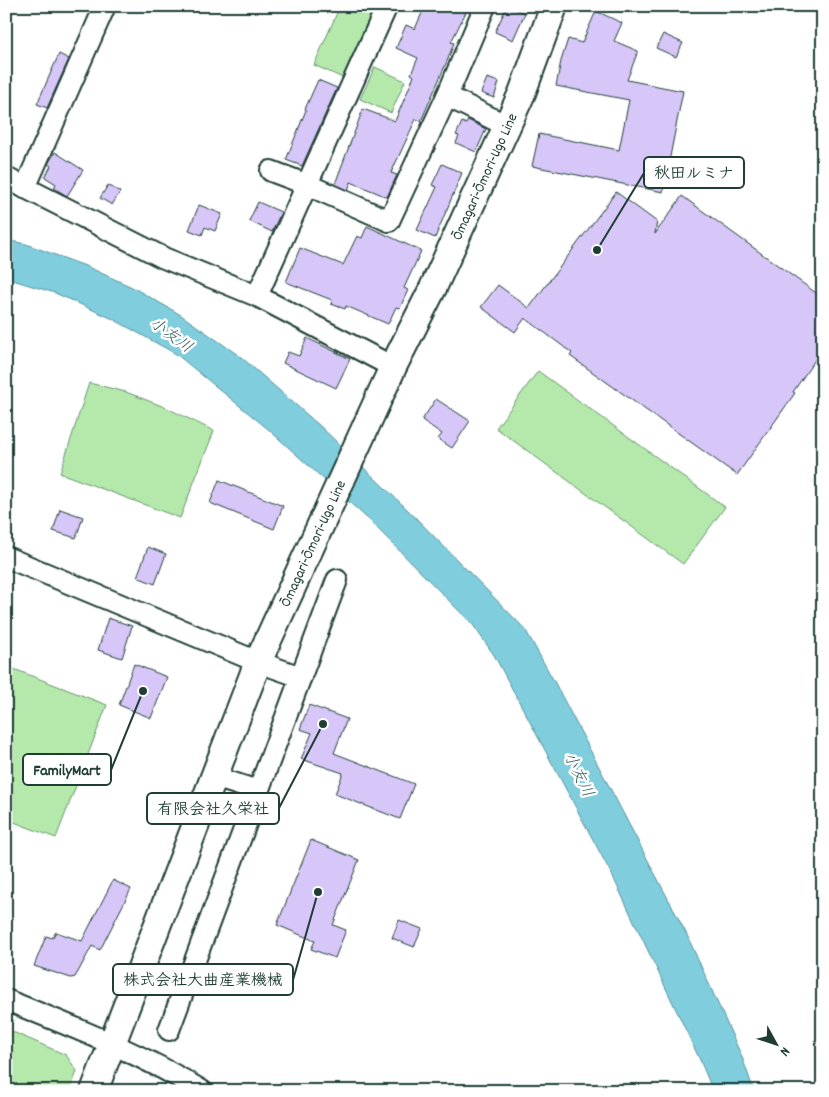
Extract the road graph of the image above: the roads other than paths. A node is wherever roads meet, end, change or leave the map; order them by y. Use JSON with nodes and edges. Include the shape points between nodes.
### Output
{"nodes":[{"id":1,"x":105,"y":6,"type":"edge"},
{"id":2,"x":387,"y":6,"type":"edge"},
{"id":3,"x":485,"y":6,"type":"edge"},
{"id":4,"x":554,"y":6,"type":"edge"},
{"id":5,"x":447,"y":96,"type":"junction"},
{"id":6,"x":507,"y":126,"type":"junction"},
{"id":7,"x":271,"y":171,"type":"dead end"},
{"id":8,"x":6,"y":178,"type":"edge"},
{"id":9,"x":308,"y":185,"type":"junction"},
{"id":10,"x":26,"y":188,"type":"junction"},
{"id":11,"x":257,"y":296,"type":"junction"},
{"id":12,"x":393,"y":367,"type":"junction"},
{"id":13,"x":6,"y":557,"type":"edge"},
{"id":14,"x":338,"y":580,"type":"dead end"},
{"id":15,"x":258,"y":662,"type":"junction"},
{"id":16,"x":302,"y":677,"type":"junction"},
{"id":17,"x":214,"y":777,"type":"junction"},
{"id":18,"x":258,"y":791,"type":"junction"},
{"id":19,"x":6,"y":1000,"type":"edge"},
{"id":20,"x":168,"y":1030,"type":"dead end"},
{"id":21,"x":111,"y":1044,"type":"junction"},
{"id":22,"x":97,"y":1083,"type":"edge"},
{"id":23,"x":202,"y":1091,"type":"edge"}],
"edges":[{"from":1,"to":10,"type":"street"},
{"from":2,"to":9,"type":"street"},
{"from":3,"to":5,"type":"street"},
{"from":4,"to":6,"type":"main road","name":"Ōmagari-Ōmori-Ugo Line"},
{"from":5,"to":6,"type":"street"},
{"from":5,"to":9,"type":"street","via":[[389,221]]},
{"from":6,"to":12,"type":"main road","name":"Ōmagari-Ōmori-Ugo Line"},
{"from":7,"to":9,"type":"street"},
{"from":8,"to":10,"type":"street"},
{"from":9,"to":11,"type":"street"},
{"from":10,"to":11,"type":"street","via":[[164,258]]},
{"from":11,"to":12,"type":"street"},
{"from":12,"to":15,"type":"main road","name":"Ōmagari-Ōmori-Ugo Line"},
{"from":13,"to":15,"type":"street"},
{"from":14,"to":16,"type":"street"},
{"from":15,"to":16,"type":"street"},
{"from":15,"to":17,"type":"main road","name":"Ōmagari-Ōmori-Ugo Line"},
{"from":16,"to":18,"type":"street"},
{"from":17,"to":18,"type":"street"},
{"from":17,"to":21,"type":"main road","name":"Ōmagari-Ōmori-Ugo Line"},
{"from":18,"to":20,"type":"street"},
{"from":19,"to":21,"type":"street"},
{"from":21,"to":22,"type":"main road","name":"Ōmagari-Ōmori-Ugo Line"},
{"from":21,"to":23,"type":"street","via":[[173,1072]]}]}
